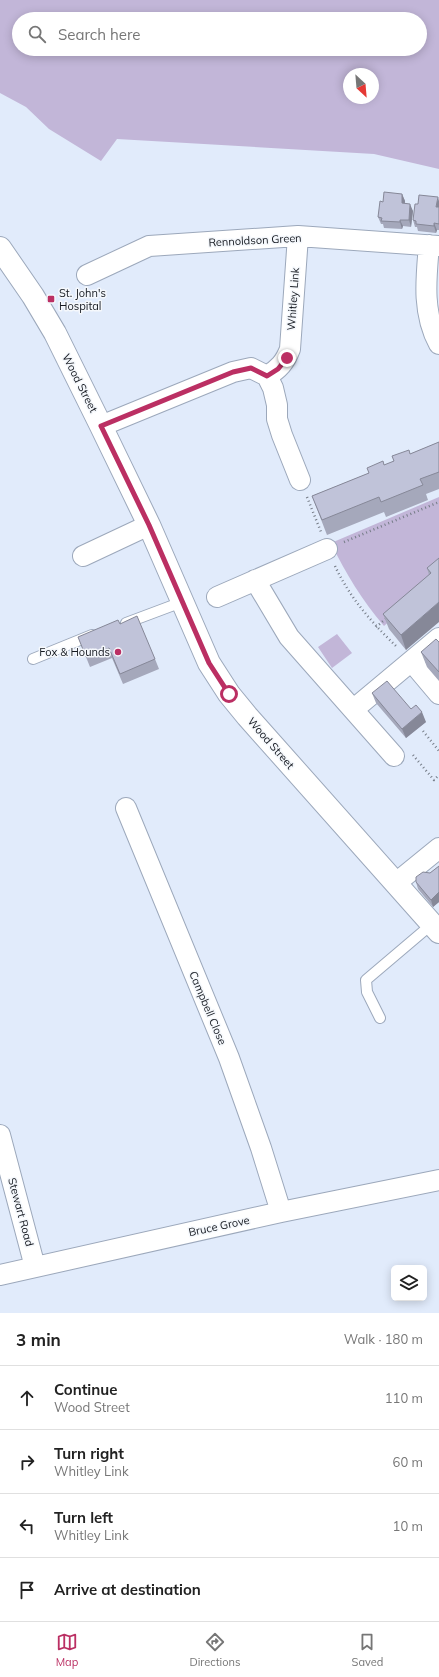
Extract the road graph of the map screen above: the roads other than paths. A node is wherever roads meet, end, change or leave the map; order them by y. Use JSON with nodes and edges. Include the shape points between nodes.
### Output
{"nodes":[{"id":1,"x":298,"y":236,"type":"junction"},
{"id":2,"x":434,"y":246,"type":"edge"},
{"id":3,"x":0,"y":248,"type":"edge"},
{"id":4,"x":87,"y":275,"type":"dead end"},
{"id":5,"x":439,"y":344,"type":"edge"},
{"id":6,"x":267,"y":376,"type":"junction"},
{"id":7,"x":101,"y":426,"type":"junction"},
{"id":8,"x":300,"y":480,"type":"road end"},
{"id":9,"x":149,"y":525,"type":"junction"},
{"id":10,"x":327,"y":549,"type":"road end"},
{"id":11,"x":84,"y":556,"type":"dead end"},
{"id":12,"x":255,"y":580,"type":"junction"},
{"id":13,"x":217,"y":598,"type":"dead end"},
{"id":14,"x":182,"y":602,"type":"junction"},
{"id":15,"x":116,"y":627,"type":"edge"},
{"id":16,"x":101,"y":632,"type":"edge"},
{"id":17,"x":439,"y":638,"type":"edge"},
{"id":18,"x":33,"y":659,"type":"dead end"},
{"id":19,"x":412,"y":662,"type":"junction"},
{"id":20,"x":439,"y":694,"type":"edge"},
{"id":21,"x":354,"y":709,"type":"junction"},
{"id":22,"x":402,"y":753,"type":"road end"},
{"id":23,"x":126,"y":808,"type":"dead end"},
{"id":24,"x":439,"y":848,"type":"edge"},
{"id":25,"x":396,"y":884,"type":"junction"},
{"id":26,"x":435,"y":928,"type":"edge"},
{"id":27,"x":380,"y":1018,"type":"dead end"},
{"id":28,"x":0,"y":1135,"type":"edge"},
{"id":29,"x":439,"y":1180,"type":"edge"},
{"id":30,"x":281,"y":1212,"type":"junction"},
{"id":31,"x":35,"y":1267,"type":"junction"},
{"id":32,"x":0,"y":1275,"type":"edge"}],
"edges":[{"from":1,"to":2,"type":"street","name":"Rennoldson Green"},
{"from":1,"to":4,"type":"street","name":"Rennoldson Green","via":[[148,246]]},
{"from":1,"to":6,"type":"street","name":"Whitley Link","via":[[290,349],[287,358],[278,369]]},
{"from":2,"to":5,"type":"street","name":"Rennoldson Green","via":[[426,289],[426,309],[432,332]]},
{"from":3,"to":7,"type":"main road","name":"Wood Street","via":[[37,302]]},
{"from":6,"to":7,"type":"street","via":[[251,368],[233,372]]},
{"from":6,"to":8,"type":"street","via":[[273,388],[280,430]]},
{"from":7,"to":9,"type":"main road","name":"Wood Street"},
{"from":9,"to":11,"type":"street"},
{"from":9,"to":14,"type":"main road","name":"Wood Street"},
{"from":10,"to":12,"type":"street"},
{"from":12,"to":13,"type":"street"},
{"from":12,"to":21,"type":"street","via":[[289,637]]},
{"from":14,"to":15,"type":"lane"},
{"from":14,"to":25,"type":"main road","name":"Wood Street","via":[[209,663],[229,694]]},
{"from":16,"to":18,"type":"lane"},
{"from":17,"to":19,"type":"street"},
{"from":19,"to":20,"type":"street"},
{"from":19,"to":21,"type":"street"},
{"from":21,"to":22,"type":"street"},
{"from":23,"to":30,"type":"street","name":"Campbell Close","via":[[229,1058]]},
{"from":24,"to":25,"type":"street"},
{"from":25,"to":26,"type":"main road","name":"Wood Street"},
{"from":26,"to":27,"type":"lane","via":[[366,980],[367,992]]},
{"from":28,"to":31,"type":"street","name":"Stewart Road"},
{"from":29,"to":30,"type":"street","name":"Bruce Grove"},
{"from":30,"to":31,"type":"street","name":"Bruce Grove"},
{"from":31,"to":32,"type":"street","name":"Bruce Grove"}]}
